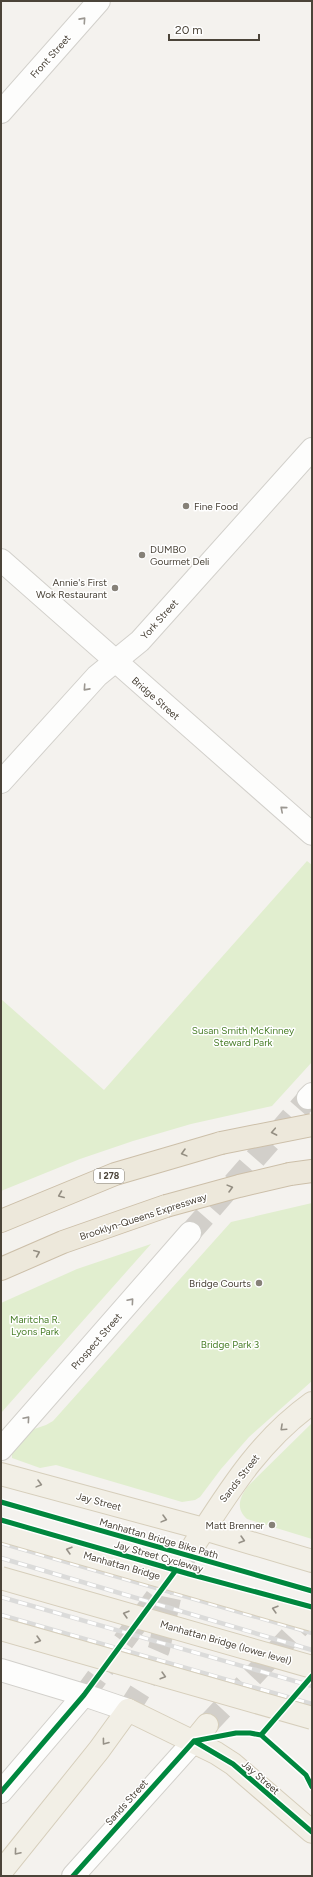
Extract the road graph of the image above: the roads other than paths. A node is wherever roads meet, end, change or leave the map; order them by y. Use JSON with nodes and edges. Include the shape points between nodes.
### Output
{"nodes":[{"id":1,"x":99,"y":1,"type":"edge"},
{"id":2,"x":1,"y":112,"type":"edge"},
{"id":3,"x":312,"y":450,"type":"edge"},
{"id":4,"x":1,"y":560,"type":"edge"},
{"id":5,"x":115,"y":662,"type":"junction"},
{"id":6,"x":1,"y":782,"type":"edge"},
{"id":7,"x":312,"y":834,"type":"edge"},
{"id":8,"x":312,"y":1125,"type":"edge"},
{"id":9,"x":312,"y":1171,"type":"edge"},
{"id":10,"x":1,"y":1221,"type":"edge"},
{"id":11,"x":190,"y":1233,"type":"tunnel mouth"},
{"id":12,"x":1,"y":1269,"type":"edge"},
{"id":13,"x":312,"y":1402,"type":"edge"},
{"id":14,"x":1,"y":1449,"type":"edge"},
{"id":15,"x":1,"y":1474,"type":"edge"},
{"id":16,"x":1,"y":1530,"type":"edge"},
{"id":17,"x":199,"y":1537,"type":"junction"},
{"id":18,"x":312,"y":1561,"type":"edge"},
{"id":19,"x":1,"y":1578,"type":"edge"},
{"id":20,"x":312,"y":1620,"type":"edge"},
{"id":21,"x":1,"y":1629,"type":"edge"},
{"id":22,"x":312,"y":1667,"type":"edge"},
{"id":23,"x":1,"y":1670,"type":"edge"},
{"id":24,"x":84,"y":1694,"type":"junction"},
{"id":25,"x":128,"y":1710,"type":"junction"},
{"id":26,"x":312,"y":1718,"type":"edge"},
{"id":27,"x":201,"y":1733,"type":"junction"},
{"id":28,"x":1,"y":1792,"type":"edge"},
{"id":29,"x":312,"y":1832,"type":"edge"},
{"id":30,"x":1,"y":1872,"type":"edge"},
{"id":31,"x":73,"y":1876,"type":"edge"}],
"edges":[{"from":2,"to":1,"type":"street","name":"Front Street","one_way":true},
{"from":3,"to":5,"type":"street","name":"York Street","via":[[140,641]]},
{"from":4,"to":5,"type":"street","name":"Bridge Street"},
{"from":5,"to":6,"type":"street","name":"York Street","one_way":true,"via":[[88,685]]},
{"from":7,"to":5,"type":"street","name":"Bridge Street","one_way":true},
{"from":8,"to":10,"type":"highway","number":"I 278","one_way":true,"bridge":true,"via":[[221,1142],[115,1174]]},
{"from":12,"to":9,"type":"highway","name":"Brooklyn-Queens Expressway","one_way":true,"bridge":true,"via":[[63,1242],[166,1206],[239,1186]]},
{"from":14,"to":11,"type":"street","name":"Prospect Street","one_way":true},
{"from":13,"to":17,"type":"main road","name":"Sands Street","one_way":true,"via":[[248,1464]]},
{"from":15,"to":17,"type":"main road","name":"Jay Street","one_way":true},
{"from":20,"to":16,"type":"main road","name":"Manhattan Bridge","one_way":true,"bridge":true},
{"from":17,"to":18,"type":"main road","name":"Jay Street","one_way":true},
{"from":22,"to":19,"type":"main road","name":"Manhattan Bridge (lower level)","one_way":true,"bridge":true},
{"from":21,"to":26,"type":"main road","one_way":true,"bridge":true},
{"from":23,"to":24,"type":"street","name":"Jay Street"},
{"from":24,"to":25,"type":"street","name":"Jay Street"},
{"from":24,"to":28,"type":"street"},
{"from":25,"to":27,"type":"main road","name":"Jay Street"},
{"from":25,"to":30,"type":"main road","one_way":true},
{"from":27,"to":29,"type":"main road","name":"Jay Street"},
{"from":27,"to":31,"type":"street","name":"Sands Street"}]}
